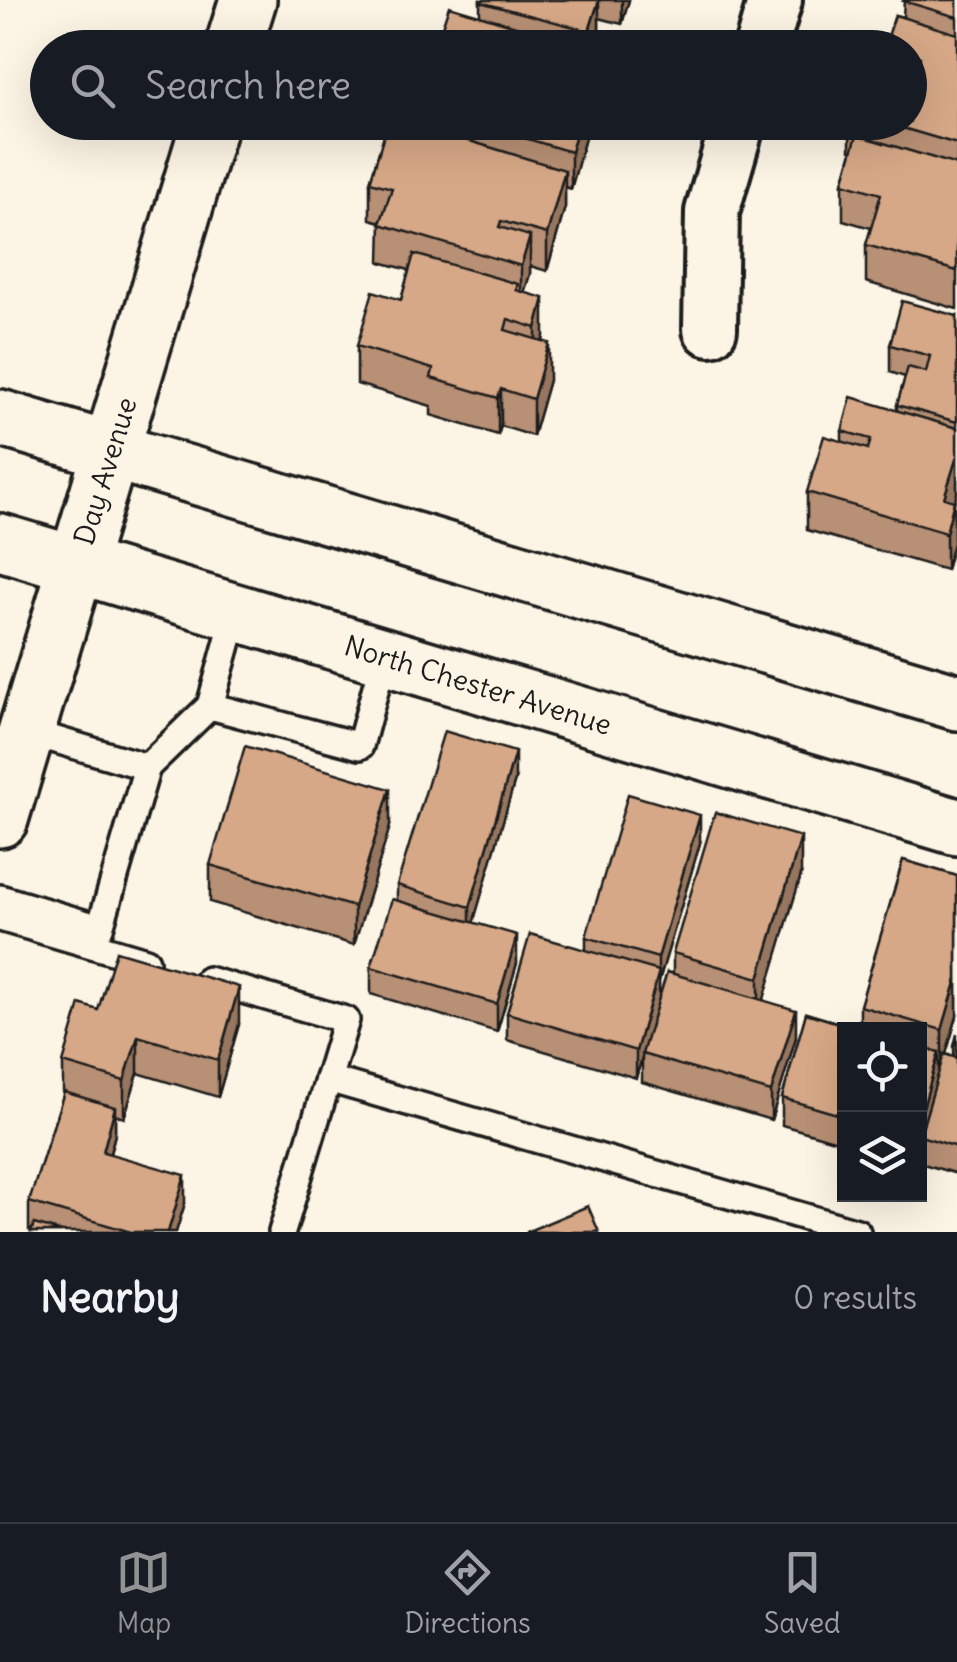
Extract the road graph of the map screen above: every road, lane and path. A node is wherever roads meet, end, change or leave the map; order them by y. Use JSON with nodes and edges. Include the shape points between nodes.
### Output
{"nodes":[{"id":1,"x":248,"y":0,"type":"edge"},
{"id":2,"x":775,"y":0,"type":"edge"},
{"id":3,"x":239,"y":30,"type":"edge"},
{"id":4,"x":766,"y":30,"type":"edge"},
{"id":5,"x":205,"y":140,"type":"edge"},
{"id":6,"x":733,"y":140,"type":"edge"},
{"id":7,"x":710,"y":328,"type":"dead end"},
{"id":8,"x":0,"y":418,"type":"edge"},
{"id":9,"x":110,"y":450,"type":"junction"},
{"id":10,"x":0,"y":542,"type":"edge"},
{"id":11,"x":76,"y":565,"type":"junction"},
{"id":12,"x":236,"y":612,"type":"junction"},
{"id":13,"x":384,"y":657,"type":"junction"},
{"id":14,"x":957,"y":702,"type":"edge"},
{"id":15,"x":210,"y":706,"type":"junction"},
{"id":16,"x":147,"y":767,"type":"junction"},
{"id":17,"x":10,"y":771,"type":"edge"},
{"id":18,"x":957,"y":827,"type":"edge"},
{"id":19,"x":0,"y":898,"type":"edge"},
{"id":20,"x":0,"y":918,"type":"edge"},
{"id":21,"x":328,"y":1080,"type":"junction"},
{"id":22,"x":282,"y":1232,"type":"edge"},
{"id":23,"x":857,"y":1232,"type":"edge"}],
"edges":[{"from":1,"to":3,"type":"main road"},
{"from":2,"to":4,"type":"street"},
{"from":5,"to":9,"type":"main road","name":"Day Avenue"},
{"from":6,"to":7,"type":"street","via":[[712,212]]},
{"from":8,"to":9,"type":"main road"},
{"from":9,"to":11,"type":"main road","name":"Day Avenue"},
{"from":9,"to":14,"type":"main road"},
{"from":10,"to":11,"type":"main road","name":"North Chester Avenue"},
{"from":11,"to":12,"type":"main road","name":"North Chester Avenue"},
{"from":11,"to":17,"type":"main road","name":"Day Avenue"},
{"from":12,"to":13,"type":"main road","name":"North Chester Avenue"},
{"from":12,"to":15,"type":"lane"},
{"from":13,"to":15,"type":"lane","via":[[360,746]]},
{"from":13,"to":18,"type":"main road","name":"North Chester Avenue"},
{"from":15,"to":16,"type":"lane"},
{"from":16,"to":17,"type":"lane"},
{"from":16,"to":19,"type":"lane","via":[[100,928]]},
{"from":20,"to":21,"type":"lane","via":[[346,1020]]},
{"from":21,"to":22,"type":"lane"},
{"from":21,"to":23,"type":"lane"}]}
